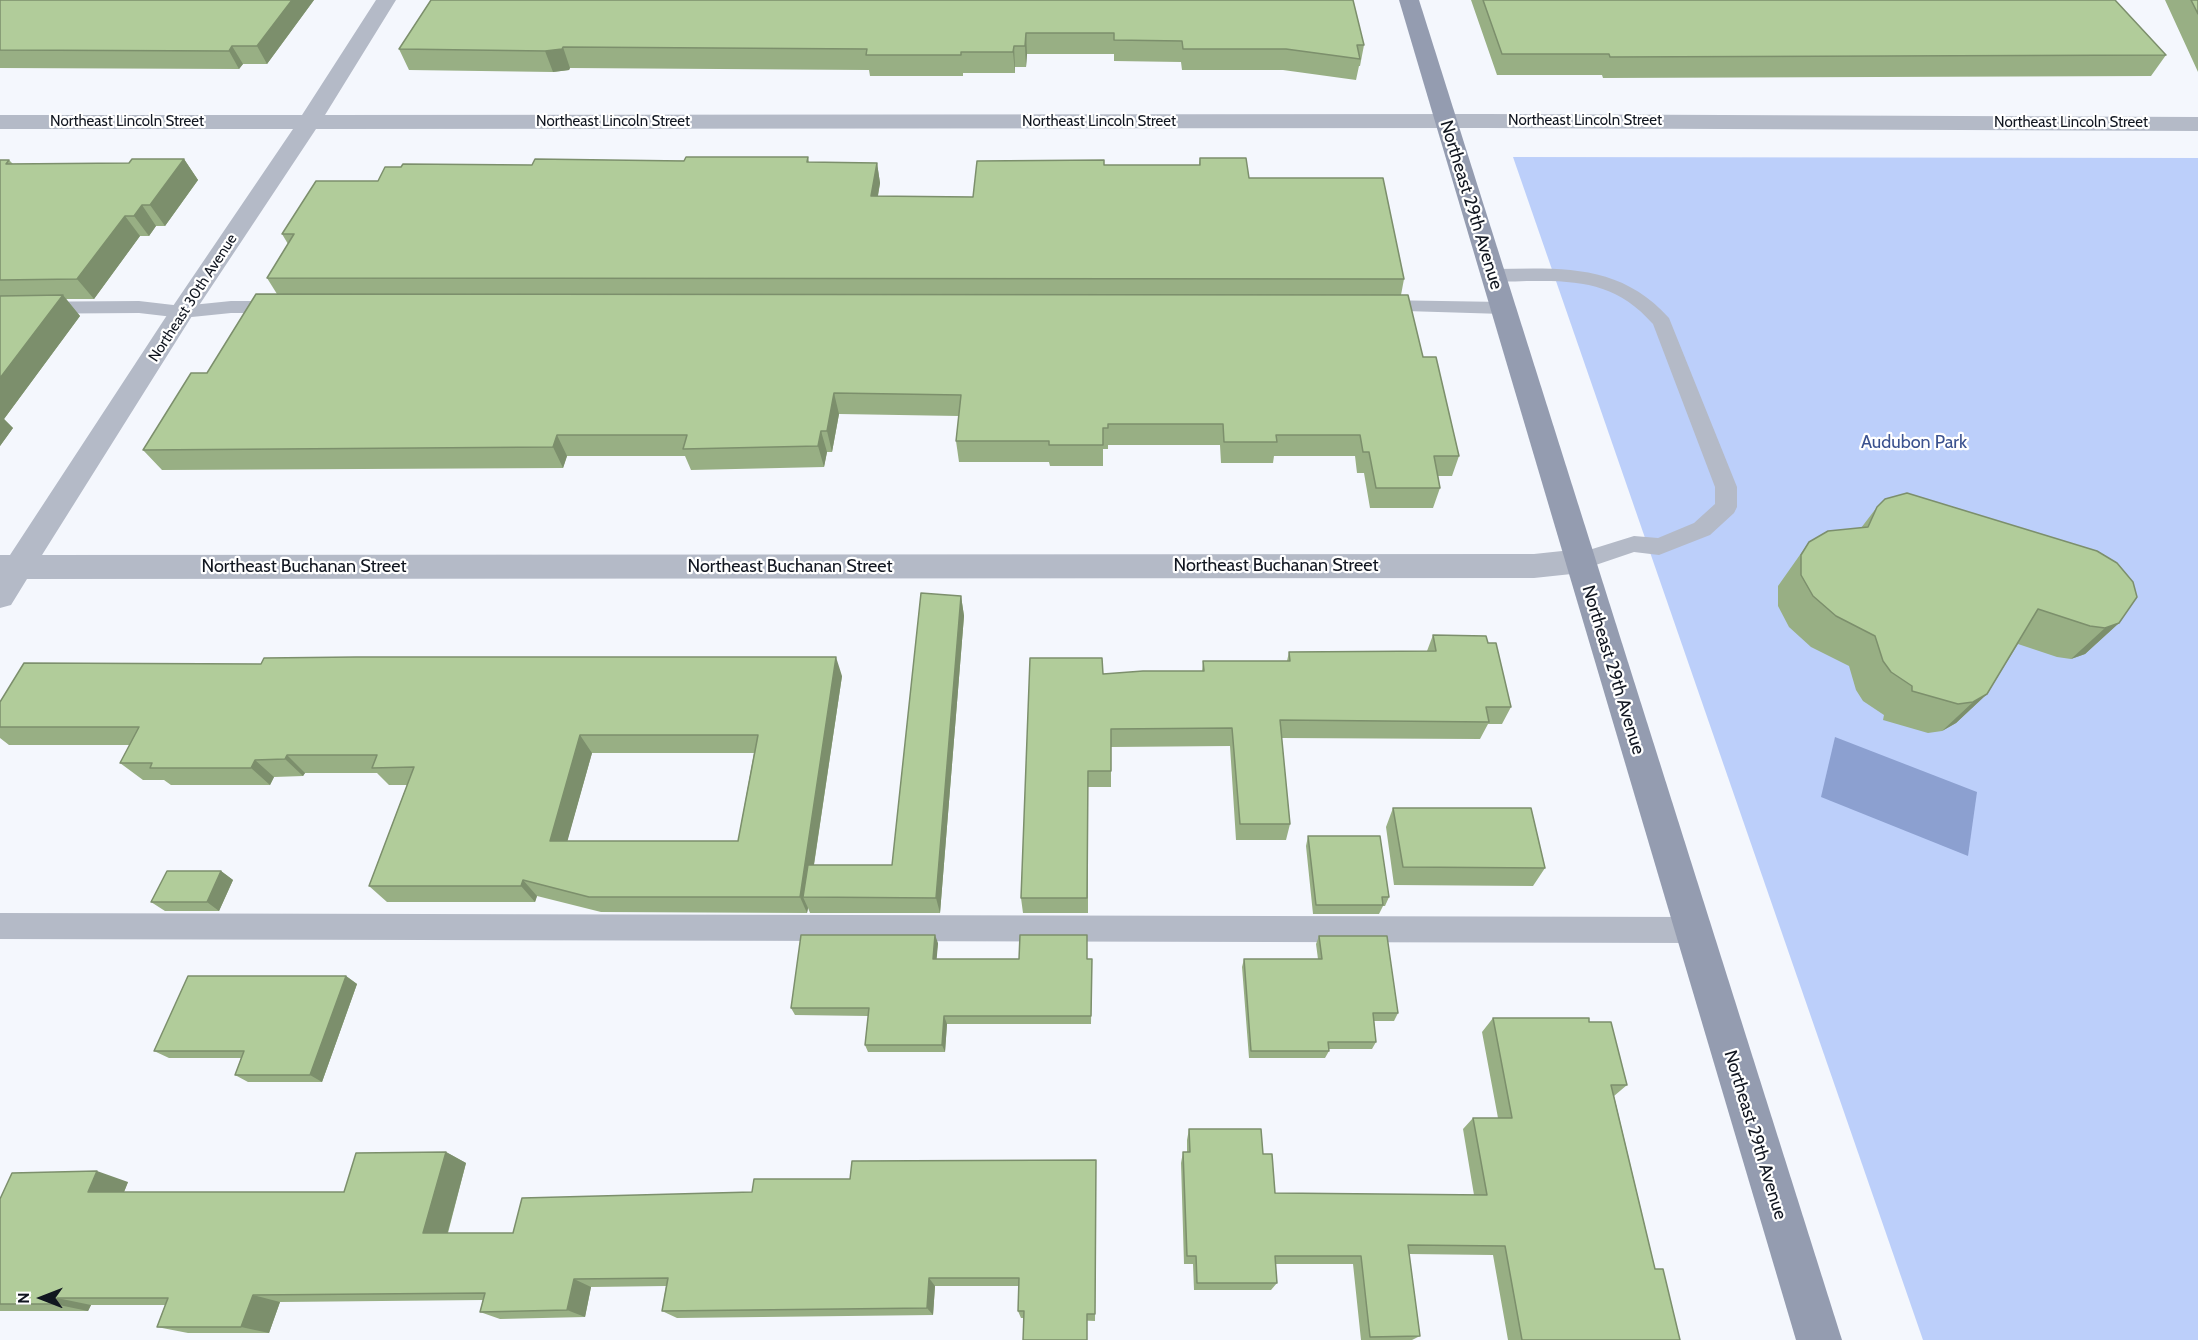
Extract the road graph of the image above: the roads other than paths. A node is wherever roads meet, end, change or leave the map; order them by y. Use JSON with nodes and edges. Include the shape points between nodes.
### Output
{"nodes":[{"id":1,"x":386,"y":0,"type":"edge"},
{"id":2,"x":1409,"y":0,"type":"edge"},
{"id":3,"x":0,"y":122,"type":"edge"},
{"id":4,"x":309,"y":122,"type":"junction"},
{"id":5,"x":1444,"y":122,"type":"junction"},
{"id":6,"x":2198,"y":124,"type":"edge"},
{"id":7,"x":1493,"y":275,"type":"junction"},
{"id":8,"x":1360,"y":306,"type":"edge"},
{"id":9,"x":302,"y":307,"type":"edge"},
{"id":10,"x":0,"y":308,"type":"edge"},
{"id":11,"x":1503,"y":308,"type":"junction"},
{"id":12,"x":182,"y":312,"type":"junction"},
{"id":13,"x":1581,"y":561,"type":"junction"},
{"id":14,"x":10,"y":567,"type":"edge"},
{"id":15,"x":0,"y":596,"type":"edge"},
{"id":16,"x":0,"y":926,"type":"edge"},
{"id":17,"x":1692,"y":930,"type":"junction"},
{"id":18,"x":1819,"y":1340,"type":"edge"}],
"edges":[{"from":1,"to":4,"type":"street","name":"Northeast 30th Avenue"},
{"from":2,"to":5,"type":"street","name":"Northeast 29th Avenue"},
{"from":3,"to":4,"type":"street","name":"Northeast Lincoln Street"},
{"from":4,"to":5,"type":"street","name":"Northeast Lincoln Street"},
{"from":4,"to":12,"type":"street","name":"Northeast 30th Avenue"},
{"from":5,"to":6,"type":"street","name":"Northeast Lincoln Street"},
{"from":5,"to":7,"type":"street","name":"Northeast 29th Avenue"},
{"from":7,"to":11,"type":"street","name":"Northeast 29th Avenue"},
{"from":7,"to":13,"type":"lane","via":[[1571,276],[1608,282],[1635,294],[1653,309],[1662,322],[1726,487],[1726,507],[1702,529],[1659,547],[1634,544]]},
{"from":8,"to":11,"type":"lane"},
{"from":9,"to":12,"type":"lane"},
{"from":10,"to":12,"type":"lane","via":[[139,307]]},
{"from":11,"to":13,"type":"street","name":"Northeast 29th Avenue"},
{"from":12,"to":14,"type":"street","name":"Northeast 30th Avenue"},
{"from":13,"to":14,"type":"street","name":"Northeast Buchanan Street","via":[[1534,566]]},
{"from":13,"to":17,"type":"street","name":"Northeast 29th Avenue"},
{"from":14,"to":15,"type":"street","name":"Northeast 30th Avenue"},
{"from":16,"to":17,"type":"lane"},
{"from":17,"to":18,"type":"street","name":"Northeast 29th Avenue"}]}
